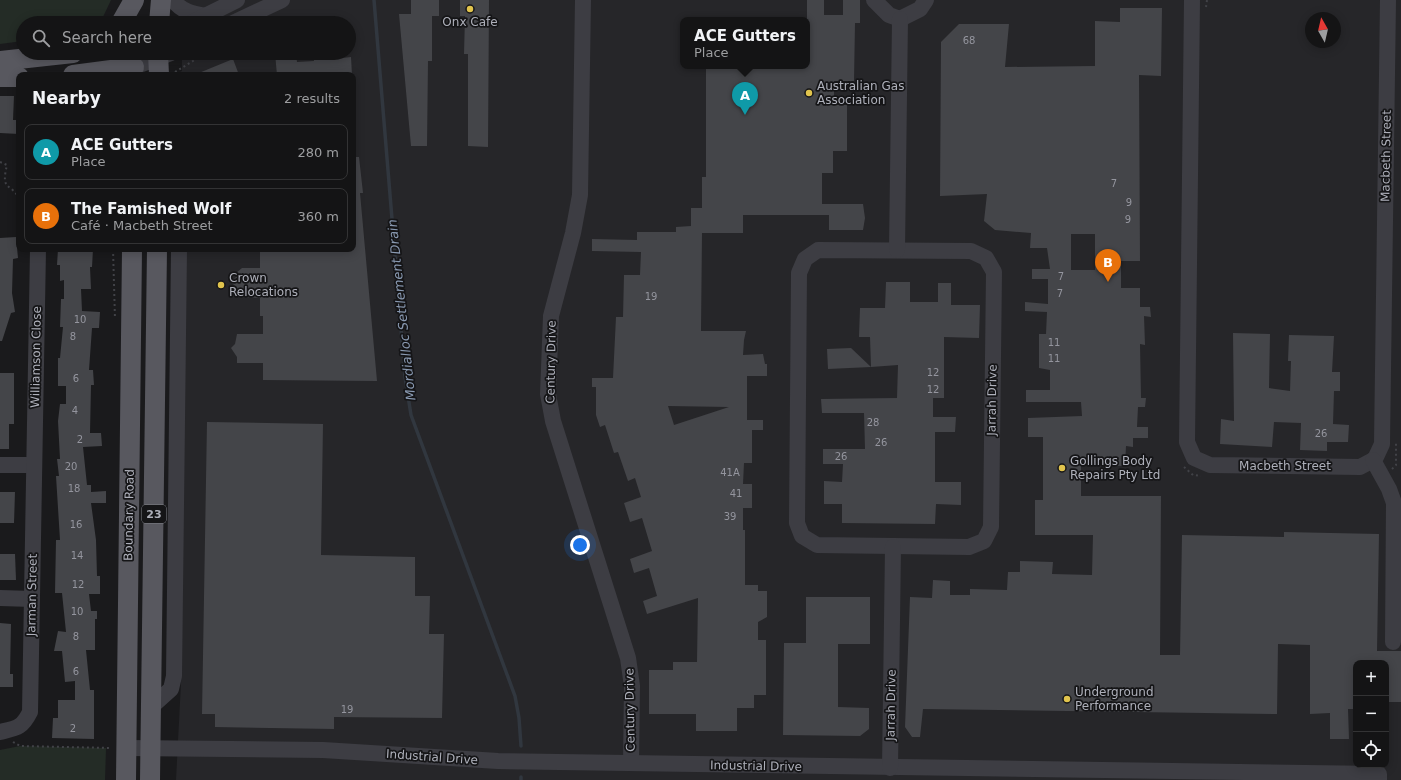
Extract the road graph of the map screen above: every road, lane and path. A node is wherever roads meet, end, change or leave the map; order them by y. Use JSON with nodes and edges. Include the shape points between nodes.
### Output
{"nodes":[{"id":1,"x":135,"y":0,"type":"edge"},
{"id":2,"x":161,"y":0,"type":"edge"},
{"id":3,"x":173,"y":0,"type":"edge"},
{"id":4,"x":237,"y":0,"type":"edge"},
{"id":5,"x":282,"y":0,"type":"edge"},
{"id":6,"x":583,"y":0,"type":"edge"},
{"id":7,"x":874,"y":0,"type":"edge"},
{"id":8,"x":926,"y":0,"type":"edge"},
{"id":9,"x":1192,"y":0,"type":"edge"},
{"id":10,"x":1207,"y":0,"type":"edge"},
{"id":11,"x":1388,"y":0,"type":"edge"},
{"id":12,"x":1206,"y":12,"type":"dead end"},
{"id":13,"x":125,"y":16,"type":"edge"},
{"id":14,"x":135,"y":16,"type":"edge"},
{"id":15,"x":160,"y":16,"type":"edge"},
{"id":16,"x":207,"y":16,"type":"joint"},
{"id":17,"x":248,"y":16,"type":"edge"},
{"id":18,"x":900,"y":19,"type":"junction"},
{"id":19,"x":16,"y":59,"type":"edge"},
{"id":20,"x":0,"y":61,"type":"edge"},
{"id":21,"x":164,"y":62,"type":"edge"},
{"id":22,"x":134,"y":65,"type":"edge"},
{"id":23,"x":91,"y":72,"type":"edge"},
{"id":24,"x":0,"y":77,"type":"edge"},
{"id":25,"x":16,"y":77,"type":"edge"},
{"id":26,"x":0,"y":162,"type":"edge"},
{"id":27,"x":16,"y":193,"type":"edge"},
{"id":28,"x":897,"y":250,"type":"junction"},
{"id":29,"x":38,"y":252,"type":"edge"},
{"id":30,"x":132,"y":252,"type":"edge"},
{"id":31,"x":157,"y":252,"type":"edge"},
{"id":32,"x":179,"y":252,"type":"edge"},
{"id":33,"x":177,"y":364,"type":"junction"},
{"id":34,"x":155,"y":381,"type":"junction"},
{"id":35,"x":1396,"y":441,"type":"dead end"},
{"id":36,"x":1372,"y":460,"type":"junction"},
{"id":37,"x":0,"y":465,"type":"edge"},
{"id":38,"x":34,"y":465,"type":"junction"},
{"id":39,"x":1182,"y":465,"type":"dead end"},
{"id":40,"x":1381,"y":475,"type":"junction"},
{"id":41,"x":1207,"y":477,"type":"dead end"},
{"id":42,"x":893,"y":547,"type":"junction"},
{"id":43,"x":0,"y":598,"type":"edge"},
{"id":44,"x":32,"y":599,"type":"junction"},
{"id":45,"x":1393,"y":642,"type":"dead end"},
{"id":46,"x":151,"y":707,"type":"junction"},
{"id":47,"x":3,"y":735,"type":"edge"},
{"id":48,"x":151,"y":747,"type":"junction"},
{"id":49,"x":119,"y":748,"type":"junction"},
{"id":50,"x":631,"y":763,"type":"junction"},
{"id":51,"x":890,"y":768,"type":"junction"},
{"id":52,"x":1086,"y":776,"type":"edge"},
{"id":53,"x":126,"y":780,"type":"edge"},
{"id":54,"x":150,"y":780,"type":"edge"},
{"id":55,"x":1379,"y":780,"type":"edge"}],
"edges":[{"from":1,"to":13,"type":"main road"},
{"from":1,"to":14,"type":"main road"},
{"from":2,"to":15,"type":"main road"},
{"from":3,"to":16,"type":"street","via":[[180,9]]},
{"from":4,"to":16,"type":"street"},
{"from":5,"to":17,"type":"street"},
{"from":6,"to":50,"type":"street","name":"Century Drive","via":[[580,195],[574,233],[551,316],[548,394],[553,421],[631,671]]},
{"from":7,"to":18,"type":"street","via":[[889,15]]},
{"from":8,"to":18,"type":"street","via":[[920,9]]},
{"from":9,"to":36,"type":"street","name":"Macbeth Street","via":[[1187,442],[1194,458],[1210,465],[1360,467]]},
{"from":10,"to":12,"type":"path"},
{"from":11,"to":36,"type":"street","name":"Macbeth Street","via":[[1382,444],[1375,459]]},
{"from":18,"to":28,"type":"street"},
{"from":19,"to":20,"type":"main road"},
{"from":21,"to":22,"type":"street"},
{"from":22,"to":23,"type":"main road"},
{"from":24,"to":25,"type":"main road"},
{"from":26,"to":27,"type":"path","via":[[7,165],[5,183]]},
{"from":28,"to":42,"type":"street","name":"Jarrah Drive","via":[[818,250],[804,258],[799,272],[797,523],[802,536],[817,546]]},
{"from":28,"to":42,"type":"street","name":"Jarrah Drive","via":[[971,251],[986,258],[994,272],[991,527],[984,541],[969,547]]},
{"from":29,"to":38,"type":"street","name":"Williamson Close"},
{"from":30,"to":49,"type":"main road","name":"Boundary Road","number":"23"},
{"from":31,"to":34,"type":"main road","name":"Boundary Road","number":"23"},
{"from":32,"to":33,"type":"street"},
{"from":33,"to":34,"type":"street"},
{"from":33,"to":46,"type":"street","via":[[174,676],[171,689]]},
{"from":34,"to":46,"type":"main road","name":"Boundary Road","number":"23"},
{"from":35,"to":40,"type":"path","via":[[1396,465]]},
{"from":36,"to":40,"type":"street"},
{"from":37,"to":38,"type":"street"},
{"from":38,"to":44,"type":"street","name":"Jarman Street"},
{"from":39,"to":41,"type":"path","via":[[1193,475]]},
{"from":40,"to":45,"type":"street","via":[[1394,503]]},
{"from":42,"to":51,"type":"street","name":"Jarrah Drive"},
{"from":43,"to":44,"type":"street"},
{"from":44,"to":47,"type":"street","name":"Jarman Street","via":[[30,712],[25,723]]},
{"from":46,"to":48,"type":"main road","name":"Boundary Road","number":"23"},
{"from":47,"to":49,"type":"path","via":[[20,746]]},
{"from":48,"to":49,"type":"street","name":"Industrial Drive"},
{"from":48,"to":50,"type":"street","name":"Industrial Drive","via":[[324,750],[498,761]]},
{"from":48,"to":54,"type":"main road","name":"Boundary Road","number":"23"},
{"from":49,"to":53,"type":"main road","name":"Boundary Road","number":"23"},
{"from":50,"to":51,"type":"street","name":"Industrial Drive"},
{"from":51,"to":52,"type":"street","name":"Industrial Drive"},
{"from":52,"to":55,"type":"street","name":"Industrial Drive","via":[[1379,774]]}]}
